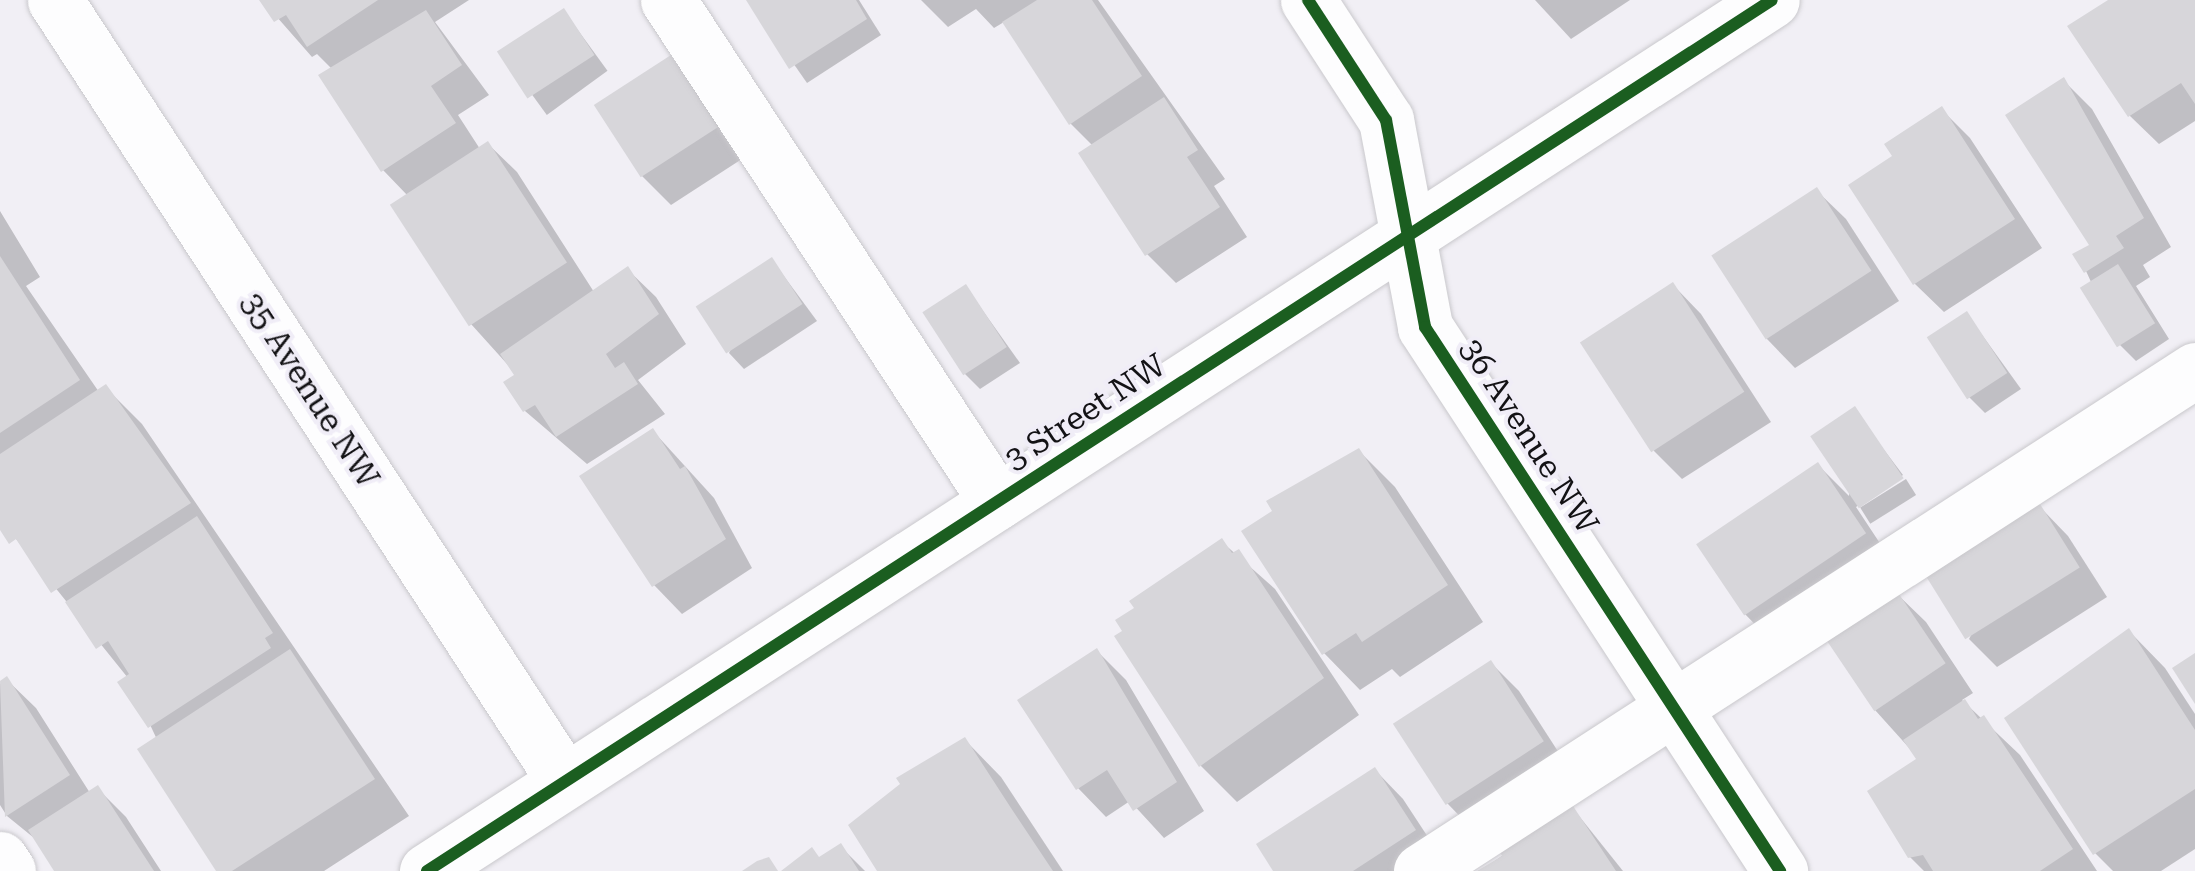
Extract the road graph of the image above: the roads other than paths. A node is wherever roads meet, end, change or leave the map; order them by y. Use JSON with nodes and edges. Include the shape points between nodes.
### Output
{"nodes":[{"id":1,"x":55,"y":0,"type":"edge"},
{"id":2,"x":668,"y":0,"type":"edge"},
{"id":3,"x":1308,"y":0,"type":"edge"},
{"id":4,"x":1772,"y":0,"type":"edge"},
{"id":5,"x":1409,"y":234,"type":"junction"},
{"id":6,"x":2195,"y":370,"type":"edge"},
{"id":7,"x":997,"y":502,"type":"junction"},
{"id":8,"x":1672,"y":706,"type":"junction"},
{"id":9,"x":564,"y":780,"type":"junction"},
{"id":10,"x":0,"y":859,"type":"edge"},
{"id":11,"x":8,"y":871,"type":"edge"},
{"id":12,"x":427,"y":871,"type":"edge"},
{"id":13,"x":1420,"y":871,"type":"edge"},
{"id":14,"x":1780,"y":871,"type":"edge"}],
"edges":[{"from":1,"to":9,"type":"street","name":"35 Avenue NW"},
{"from":2,"to":7,"type":"street"},
{"from":3,"to":5,"type":"street","name":"36 Avenue NW","via":[[1386,120]]},
{"from":4,"to":5,"type":"street","name":"3 Street NW"},
{"from":5,"to":7,"type":"street","name":"3 Street NW"},
{"from":5,"to":8,"type":"street","name":"36 Avenue NW","via":[[1425,327]]},
{"from":6,"to":8,"type":"street"},
{"from":7,"to":9,"type":"street","name":"3 Street NW"},
{"from":8,"to":13,"type":"street"},
{"from":8,"to":14,"type":"street","name":"36 Avenue NW"},
{"from":9,"to":12,"type":"street","name":"3 Street NW"},
{"from":10,"to":11,"type":"street"}]}
